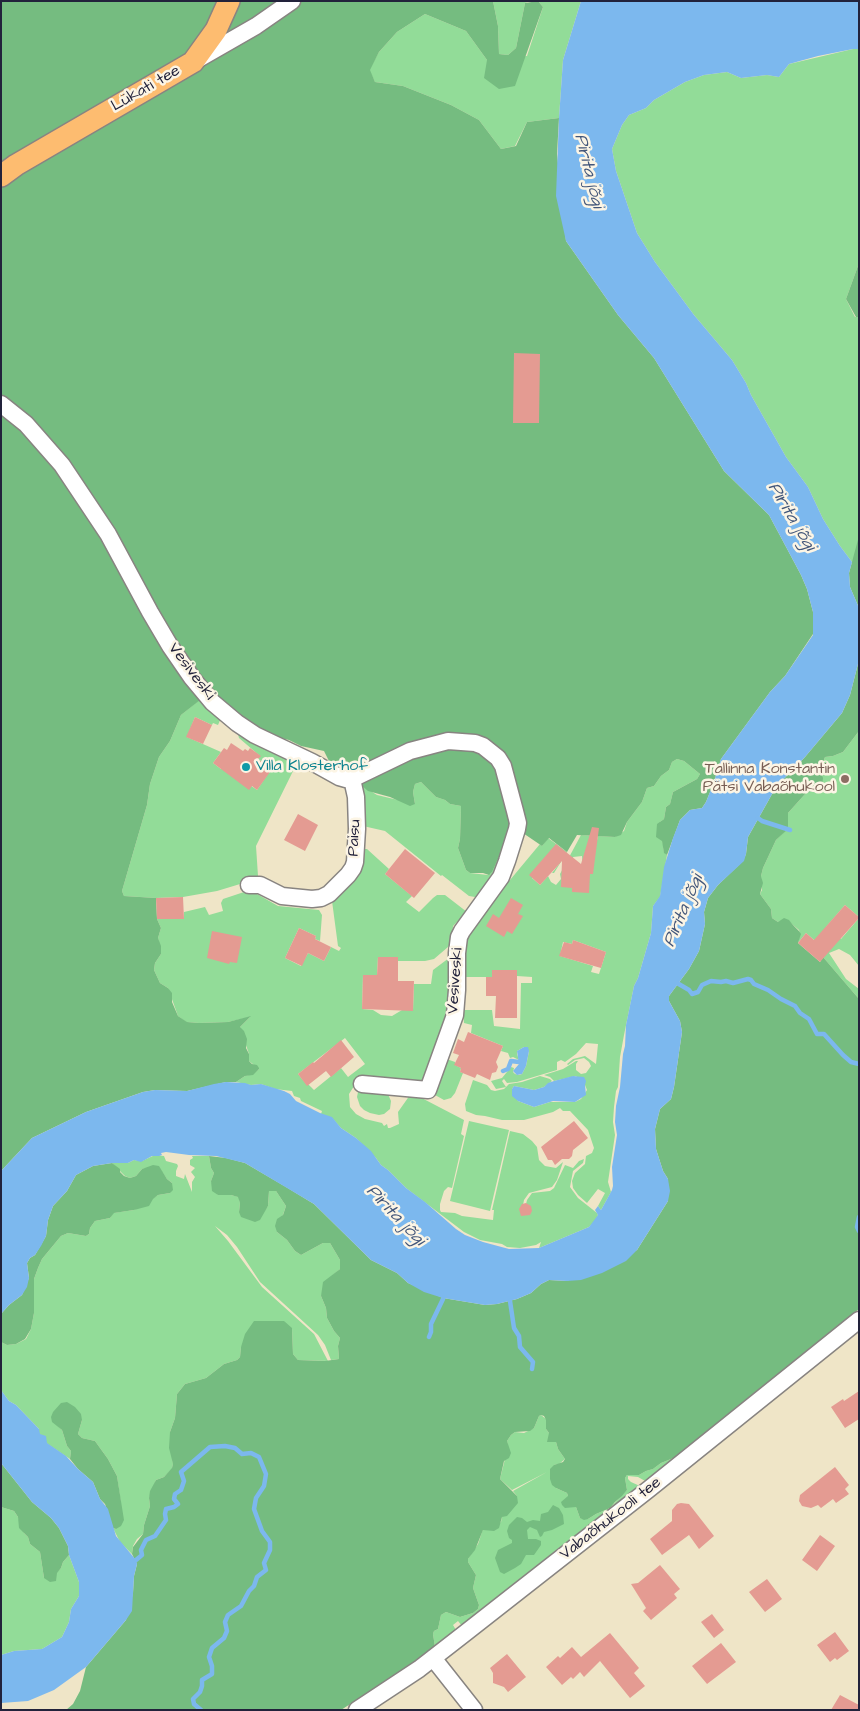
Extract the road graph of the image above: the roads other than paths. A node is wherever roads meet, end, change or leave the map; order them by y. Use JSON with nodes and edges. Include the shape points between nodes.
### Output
{"nodes":[{"id":1,"x":229,"y":1,"type":"edge"},
{"id":2,"x":292,"y":1,"type":"edge"},
{"id":3,"x":193,"y":62,"type":"junction"},
{"id":4,"x":1,"y":176,"type":"edge"},
{"id":5,"x":1,"y":404,"type":"edge"},
{"id":6,"x":352,"y":779,"type":"junction"},
{"id":7,"x":249,"y":884,"type":"dead end"},
{"id":8,"x":362,"y":1084,"type":"dead end"},
{"id":9,"x":859,"y":1320,"type":"edge"},
{"id":10,"x":433,"y":1658,"type":"junction"},
{"id":11,"x":357,"y":1710,"type":"edge"},
{"id":12,"x":474,"y":1710,"type":"edge"}],
"edges":[{"from":1,"to":3,"type":"main road","via":[[216,30]]},
{"from":2,"to":3,"type":"street","name":"Lükati tee"},
{"from":3,"to":4,"type":"main road","name":"Lükati tee"},
{"from":5,"to":6,"type":"street","name":"Vesiveski","via":[[35,433],[72,478],[108,534],[170,646],[207,697],[255,735],[339,777]]},
{"from":6,"to":7,"type":"street","name":"Paisu","via":[[357,828],[355,862],[348,875],[329,894],[312,899],[290,898],[260,885]]},
{"from":6,"to":8,"type":"street","name":"Vesiveski","via":[[410,750],[448,741],[475,743],[491,751],[503,766],[518,823],[501,877],[459,937],[455,1015],[428,1090]]},
{"from":9,"to":10,"type":"street","name":"Vabaõhukooli tee"},
{"from":10,"to":11,"type":"street","name":"Vabaõhukooli tee"},
{"from":10,"to":12,"type":"street"}]}
